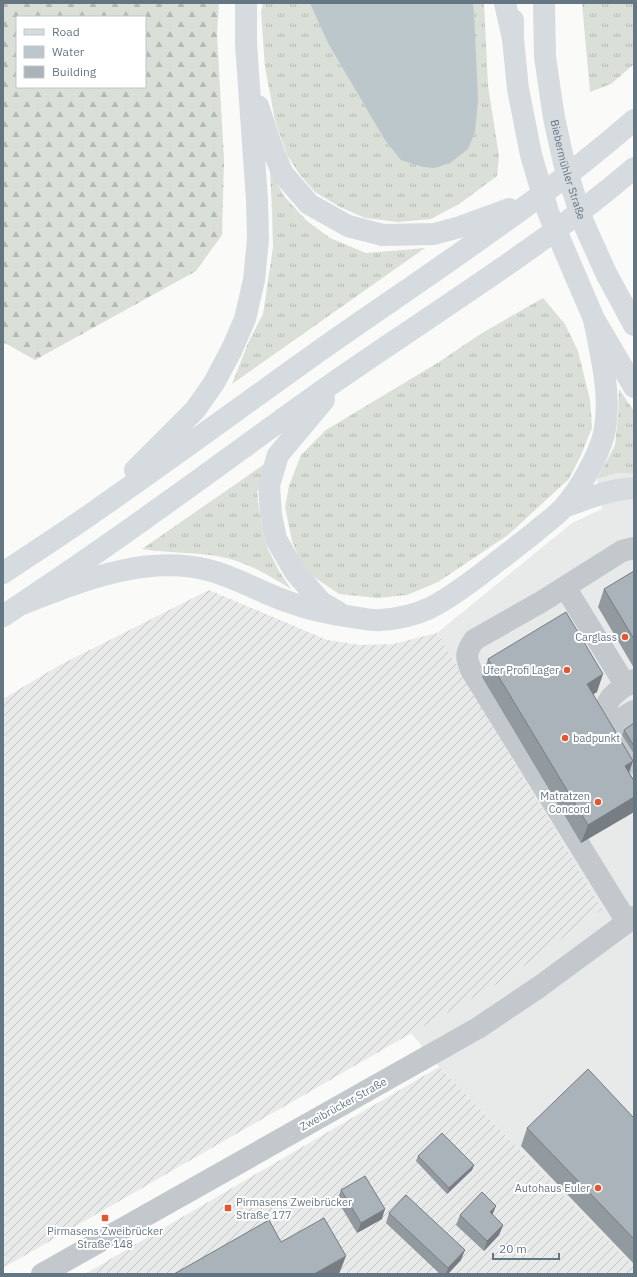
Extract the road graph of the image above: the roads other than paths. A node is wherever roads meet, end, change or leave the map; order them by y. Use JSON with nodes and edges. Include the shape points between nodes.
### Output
{"nodes":[{"id":1,"x":246,"y":3,"type":"edge"},
{"id":2,"x":505,"y":3,"type":"edge"},
{"id":3,"x":514,"y":3,"type":"edge"},
{"id":4,"x":544,"y":3,"type":"edge"},
{"id":5,"x":513,"y":39,"type":"junction"},
{"id":6,"x":248,"y":74,"type":"junction"},
{"id":7,"x":634,"y":120,"type":"edge"},
{"id":8,"x":634,"y":168,"type":"edge"},
{"id":9,"x":533,"y":200,"type":"junction"},
{"id":10,"x":594,"y":319,"type":"junction"},
{"id":11,"x":634,"y":325,"type":"edge"},
{"id":12,"x":346,"y":374,"type":"junction"},
{"id":13,"x":634,"y":387,"type":"edge"},
{"id":14,"x":634,"y":488,"type":"edge"},
{"id":15,"x":564,"y":507,"type":"junction"},
{"id":16,"x":92,"y":514,"type":"junction"},
{"id":17,"x":634,"y":548,"type":"edge"},
{"id":18,"x":3,"y":573,"type":"edge"},
{"id":19,"x":564,"y":588,"type":"junction"},
{"id":20,"x":11,"y":610,"type":"edge"},
{"id":21,"x":344,"y":616,"type":"junction"},
{"id":22,"x":630,"y":683,"type":"edge"},
{"id":23,"x":634,"y":711,"type":"edge"},
{"id":24,"x":611,"y":725,"type":"junction"},
{"id":25,"x":634,"y":763,"type":"edge"},
{"id":26,"x":630,"y":919,"type":"edge"},
{"id":27,"x":42,"y":1274,"type":"edge"}],
"edges":[{"from":1,"to":6,"type":"main road"},
{"from":2,"to":5,"type":"main road"},
{"from":3,"to":5,"type":"main road"},
{"from":4,"to":11,"type":"main road","name":"Biebermühler Straße","via":[[545,57],[564,163],[583,222],[606,273]]},
{"from":5,"to":10,"type":"main road","via":[[518,89],[531,155],[548,212]]},
{"from":6,"to":9,"type":"main road","via":[[283,174],[309,204],[348,226],[383,235],[434,234]]},
{"from":6,"to":16,"type":"main road","via":[[258,238],[254,280],[245,319],[214,383],[195,410]]},
{"from":7,"to":9,"type":"main road","via":[[601,149]]},
{"from":8,"to":12,"type":"main road","via":[[563,224]]},
{"from":9,"to":16,"type":"main road"},
{"from":10,"to":13,"type":"main road"},
{"from":10,"to":15,"type":"main road","via":[[606,387],[604,434],[587,475]]},
{"from":12,"to":20,"type":"main road","via":[[154,512]]},
{"from":12,"to":21,"type":"main road","via":[[278,455],[269,485],[276,539],[294,572],[321,602]]},
{"from":14,"to":15,"type":"main road","via":[[615,490]]},
{"from":15,"to":21,"type":"main road","via":[[463,588],[429,608],[408,616],[378,620]]},
{"from":16,"to":18,"type":"main road"},
{"from":17,"to":19,"type":"street","via":[[622,551]]},
{"from":19,"to":22,"type":"street"},
{"from":19,"to":26,"type":"street","via":[[474,640],[468,649],[467,660]]},
{"from":20,"to":21,"type":"main road","via":[[84,580],[155,565],[178,565],[209,570],[285,601]]},
{"from":22,"to":24,"type":"street","via":[[611,697],[607,705],[606,714]]},
{"from":23,"to":24,"type":"street"},
{"from":24,"to":25,"type":"street"},
{"from":26,"to":27,"type":"street","name":"Zweibrücker Straße","via":[[539,987],[478,1028]]}]}
